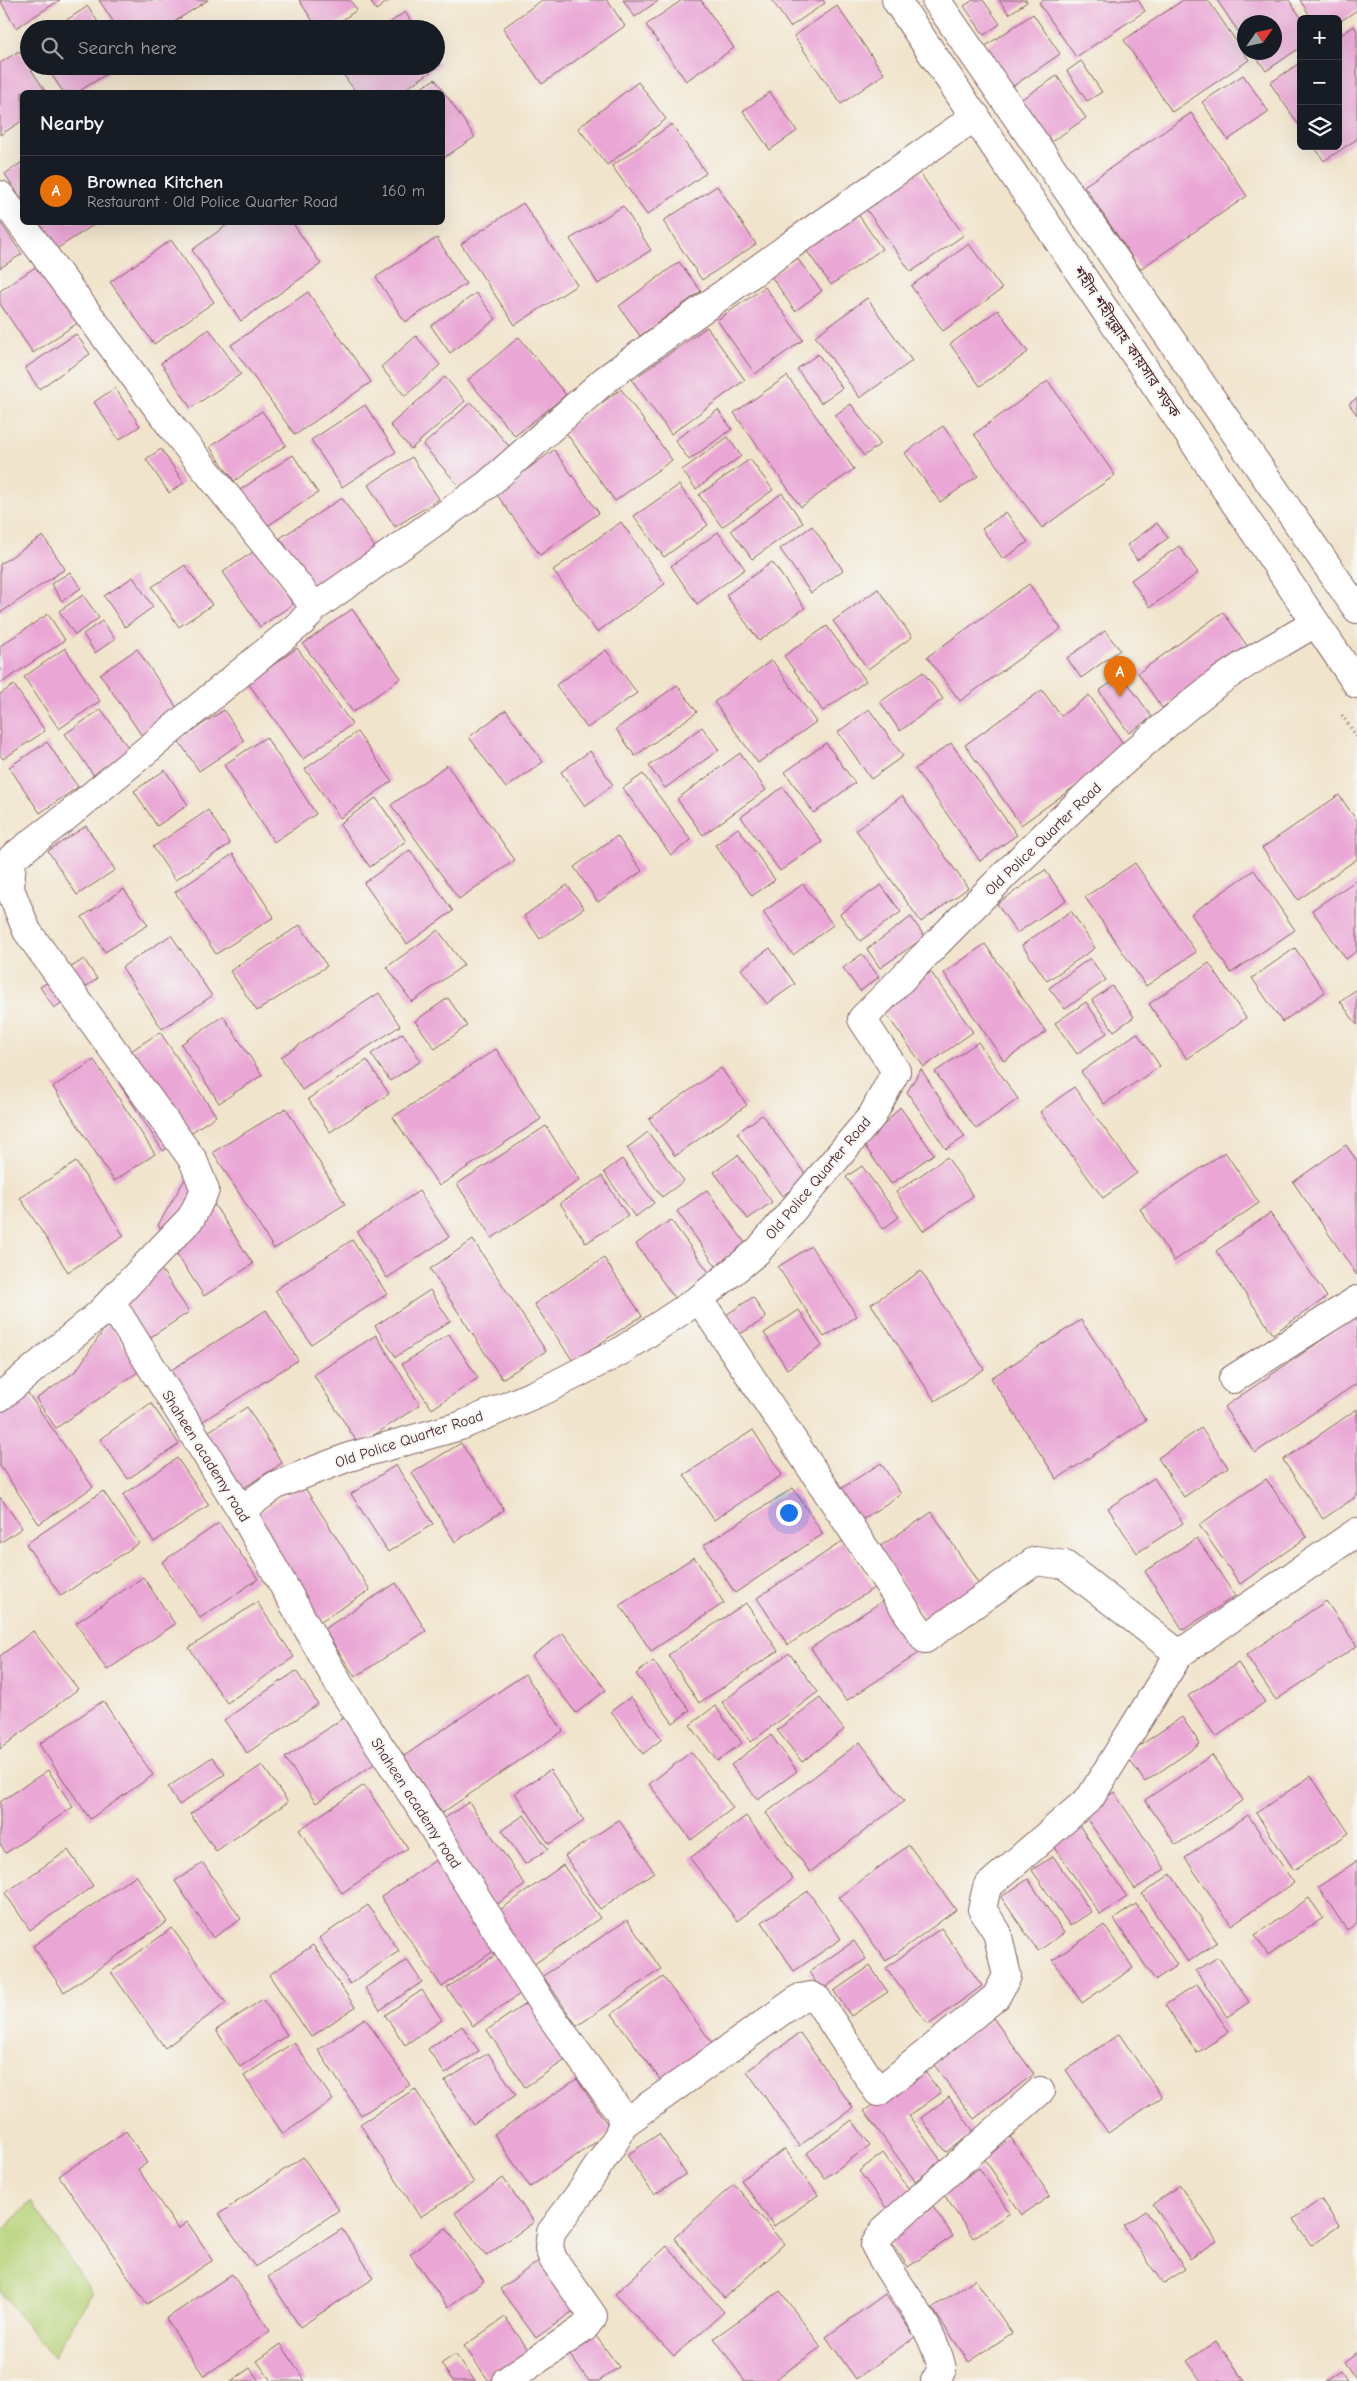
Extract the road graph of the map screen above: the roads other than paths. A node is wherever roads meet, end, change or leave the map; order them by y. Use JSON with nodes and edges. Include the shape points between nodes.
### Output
{"nodes":[{"id":1,"x":896,"y":0,"type":"edge"},
{"id":2,"x":936,"y":0,"type":"edge"},
{"id":3,"x":976,"y":116,"type":"junction"},
{"id":4,"x":0,"y":195,"type":"edge"},
{"id":5,"x":20,"y":222,"type":"edge"},
{"id":6,"x":22,"y":225,"type":"edge"},
{"id":7,"x":315,"y":607,"type":"junction"},
{"id":8,"x":1357,"y":609,"type":"edge"},
{"id":9,"x":1316,"y":623,"type":"junction"},
{"id":10,"x":1357,"y":684,"type":"edge"},
{"id":11,"x":699,"y":1299,"type":"junction"},
{"id":12,"x":1357,"y":1300,"type":"edge"},
{"id":13,"x":99,"y":1314,"type":"junction"},
{"id":14,"x":1233,"y":1379,"type":"dead end"},
{"id":15,"x":0,"y":1397,"type":"edge"},
{"id":16,"x":241,"y":1510,"type":"junction"},
{"id":17,"x":1357,"y":1532,"type":"edge"},
{"id":18,"x":1180,"y":1654,"type":"junction"},
{"id":19,"x":1040,"y":2092,"type":"dead end"},
{"id":20,"x":622,"y":2125,"type":"junction"},
{"id":21,"x":506,"y":2381,"type":"edge"},
{"id":22,"x":935,"y":2381,"type":"edge"}],
"edges":[{"from":1,"to":3,"type":"street","name":"শহীদ শহীদুল্লাহ কায়সার সড়ক"},
{"from":2,"to":8,"type":"street"},
{"from":3,"to":7,"type":"street","via":[[606,379],[486,485]]},
{"from":3,"to":9,"type":"street","name":"শহীদ শহীদুল্লাহ কায়সার সড়ক"},
{"from":4,"to":5,"type":"street"},
{"from":6,"to":7,"type":"street","via":[[174,430]]},
{"from":7,"to":13,"type":"street","via":[[302,622],[12,858],[10,889],[27,930],[193,1160],[205,1190],[191,1218]]},
{"from":9,"to":10,"type":"street","name":"শহীদ শহীদুল্লাহ কায়সার সড়ক"},
{"from":9,"to":11,"type":"street","name":"Old Police Quarter Road","via":[[1218,683],[1140,747],[1028,850],[862,1019],[896,1070],[872,1116],[758,1251]]},
{"from":11,"to":16,"type":"street","name":"Old Police Quarter Road","via":[[621,1351],[547,1389],[460,1426],[349,1457],[276,1485]]},
{"from":11,"to":18,"type":"street","via":[[924,1639],[1035,1561],[1066,1565]]},
{"from":12,"to":14,"type":"street"},
{"from":13,"to":15,"type":"street"},
{"from":13,"to":16,"type":"street","name":"Shaheen academy road","via":[[108,1312],[119,1316]]},
{"from":16,"to":20,"type":"street","name":"Shaheen academy road","via":[[340,1686],[415,1799],[545,2008],[621,2114]]},
{"from":17,"to":18,"type":"street"},
{"from":18,"to":20,"type":"street","via":[[1090,1798],[987,1886],[982,1909],[997,1932],[1008,1976],[996,1996],[878,2092],[817,1999],[811,1996],[800,1998]]},
{"from":19,"to":22,"type":"street","via":[[884,2230],[875,2246],[931,2334],[942,2369]]},
{"from":20,"to":21,"type":"street","via":[[581,2192],[551,2232],[548,2248],[593,2316],[584,2328]]}]}
